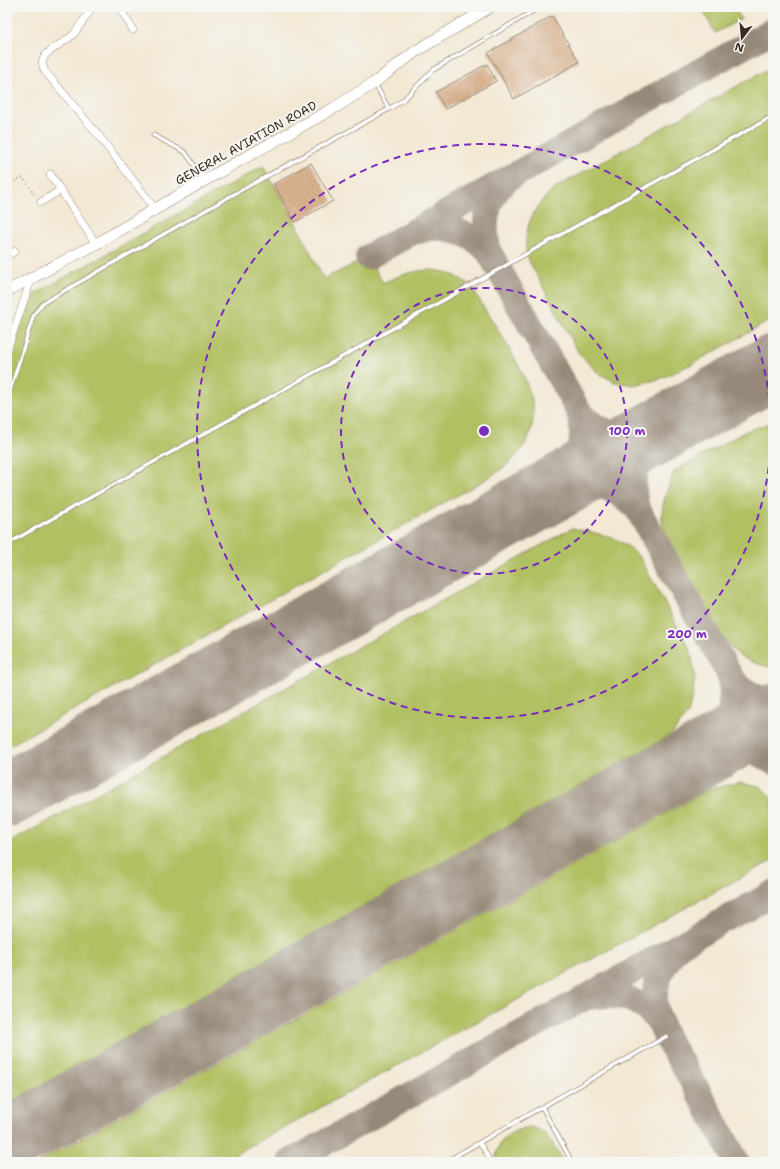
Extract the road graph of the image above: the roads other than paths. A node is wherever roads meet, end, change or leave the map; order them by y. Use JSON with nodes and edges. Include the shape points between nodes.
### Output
{"nodes":[{"id":1,"x":93,"y":7,"type":"edge"},
{"id":2,"x":119,"y":7,"type":"edge"},
{"id":3,"x":490,"y":7,"type":"edge"},
{"id":4,"x":540,"y":7,"type":"edge"},
{"id":5,"x":133,"y":30,"type":"dead end"},
{"id":6,"x":374,"y":83,"type":"junction"},
{"id":7,"x":388,"y":109,"type":"junction"},
{"id":8,"x":773,"y":116,"type":"edge"},
{"id":9,"x":153,"y":135,"type":"dead end"},
{"id":10,"x":50,"y":174,"type":"dead end"},
{"id":11,"x":204,"y":180,"type":"junction"},
{"id":12,"x":62,"y":190,"type":"junction"},
{"id":13,"x":41,"y":202,"type":"road end"},
{"id":14,"x":156,"y":210,"type":"junction"},
{"id":15,"x":96,"y":244,"type":"junction"},
{"id":16,"x":15,"y":251,"type":"dead end"},
{"id":17,"x":7,"y":256,"type":"edge"},
{"id":18,"x":31,"y":280,"type":"junction"},
{"id":19,"x":7,"y":291,"type":"edge"},
{"id":20,"x":7,"y":350,"type":"edge"},
{"id":21,"x":7,"y":400,"type":"edge"},
{"id":22,"x":7,"y":544,"type":"edge"},
{"id":23,"x":667,"y":1036,"type":"dead end"},
{"id":24,"x":542,"y":1107,"type":"junction"},
{"id":25,"x":480,"y":1143,"type":"junction"},
{"id":26,"x":445,"y":1162,"type":"edge"},
{"id":27,"x":491,"y":1162,"type":"edge"},
{"id":28,"x":572,"y":1162,"type":"edge"}],
"edges":[{"from":1,"to":14,"type":"street","via":[[73,35],[46,54],[42,62],[44,70]]},
{"from":2,"to":5,"type":"street"},
{"from":3,"to":6,"type":"main road","name":"GENERAL AVIATION ROAD","via":[[416,51]]},
{"from":4,"to":7,"type":"lane","via":[[433,70],[403,100]]},
{"from":6,"to":7,"type":"lane"},
{"from":6,"to":11,"type":"main road","name":"GENERAL AVIATION ROAD"},
{"from":7,"to":21,"type":"lane","via":[[43,303],[34,314]]},
{"from":8,"to":22,"type":"lane"},
{"from":9,"to":11,"type":"lane","via":[[185,152]]},
{"from":10,"to":12,"type":"street"},
{"from":11,"to":14,"type":"main road","name":"GENERAL AVIATION ROAD"},
{"from":12,"to":13,"type":"street"},
{"from":12,"to":15,"type":"street"},
{"from":14,"to":15,"type":"main road","name":"GENERAL AVIATION ROAD"},
{"from":15,"to":18,"type":"main road","name":"GENERAL AVIATION ROAD"},
{"from":16,"to":17,"type":"street"},
{"from":18,"to":19,"type":"main road","name":"GENERAL AVIATION ROAD"},
{"from":18,"to":20,"type":"street"},
{"from":23,"to":24,"type":"lane"},
{"from":24,"to":25,"type":"lane"},
{"from":24,"to":28,"type":"lane"},
{"from":25,"to":26,"type":"lane"},
{"from":25,"to":27,"type":"lane"}]}
